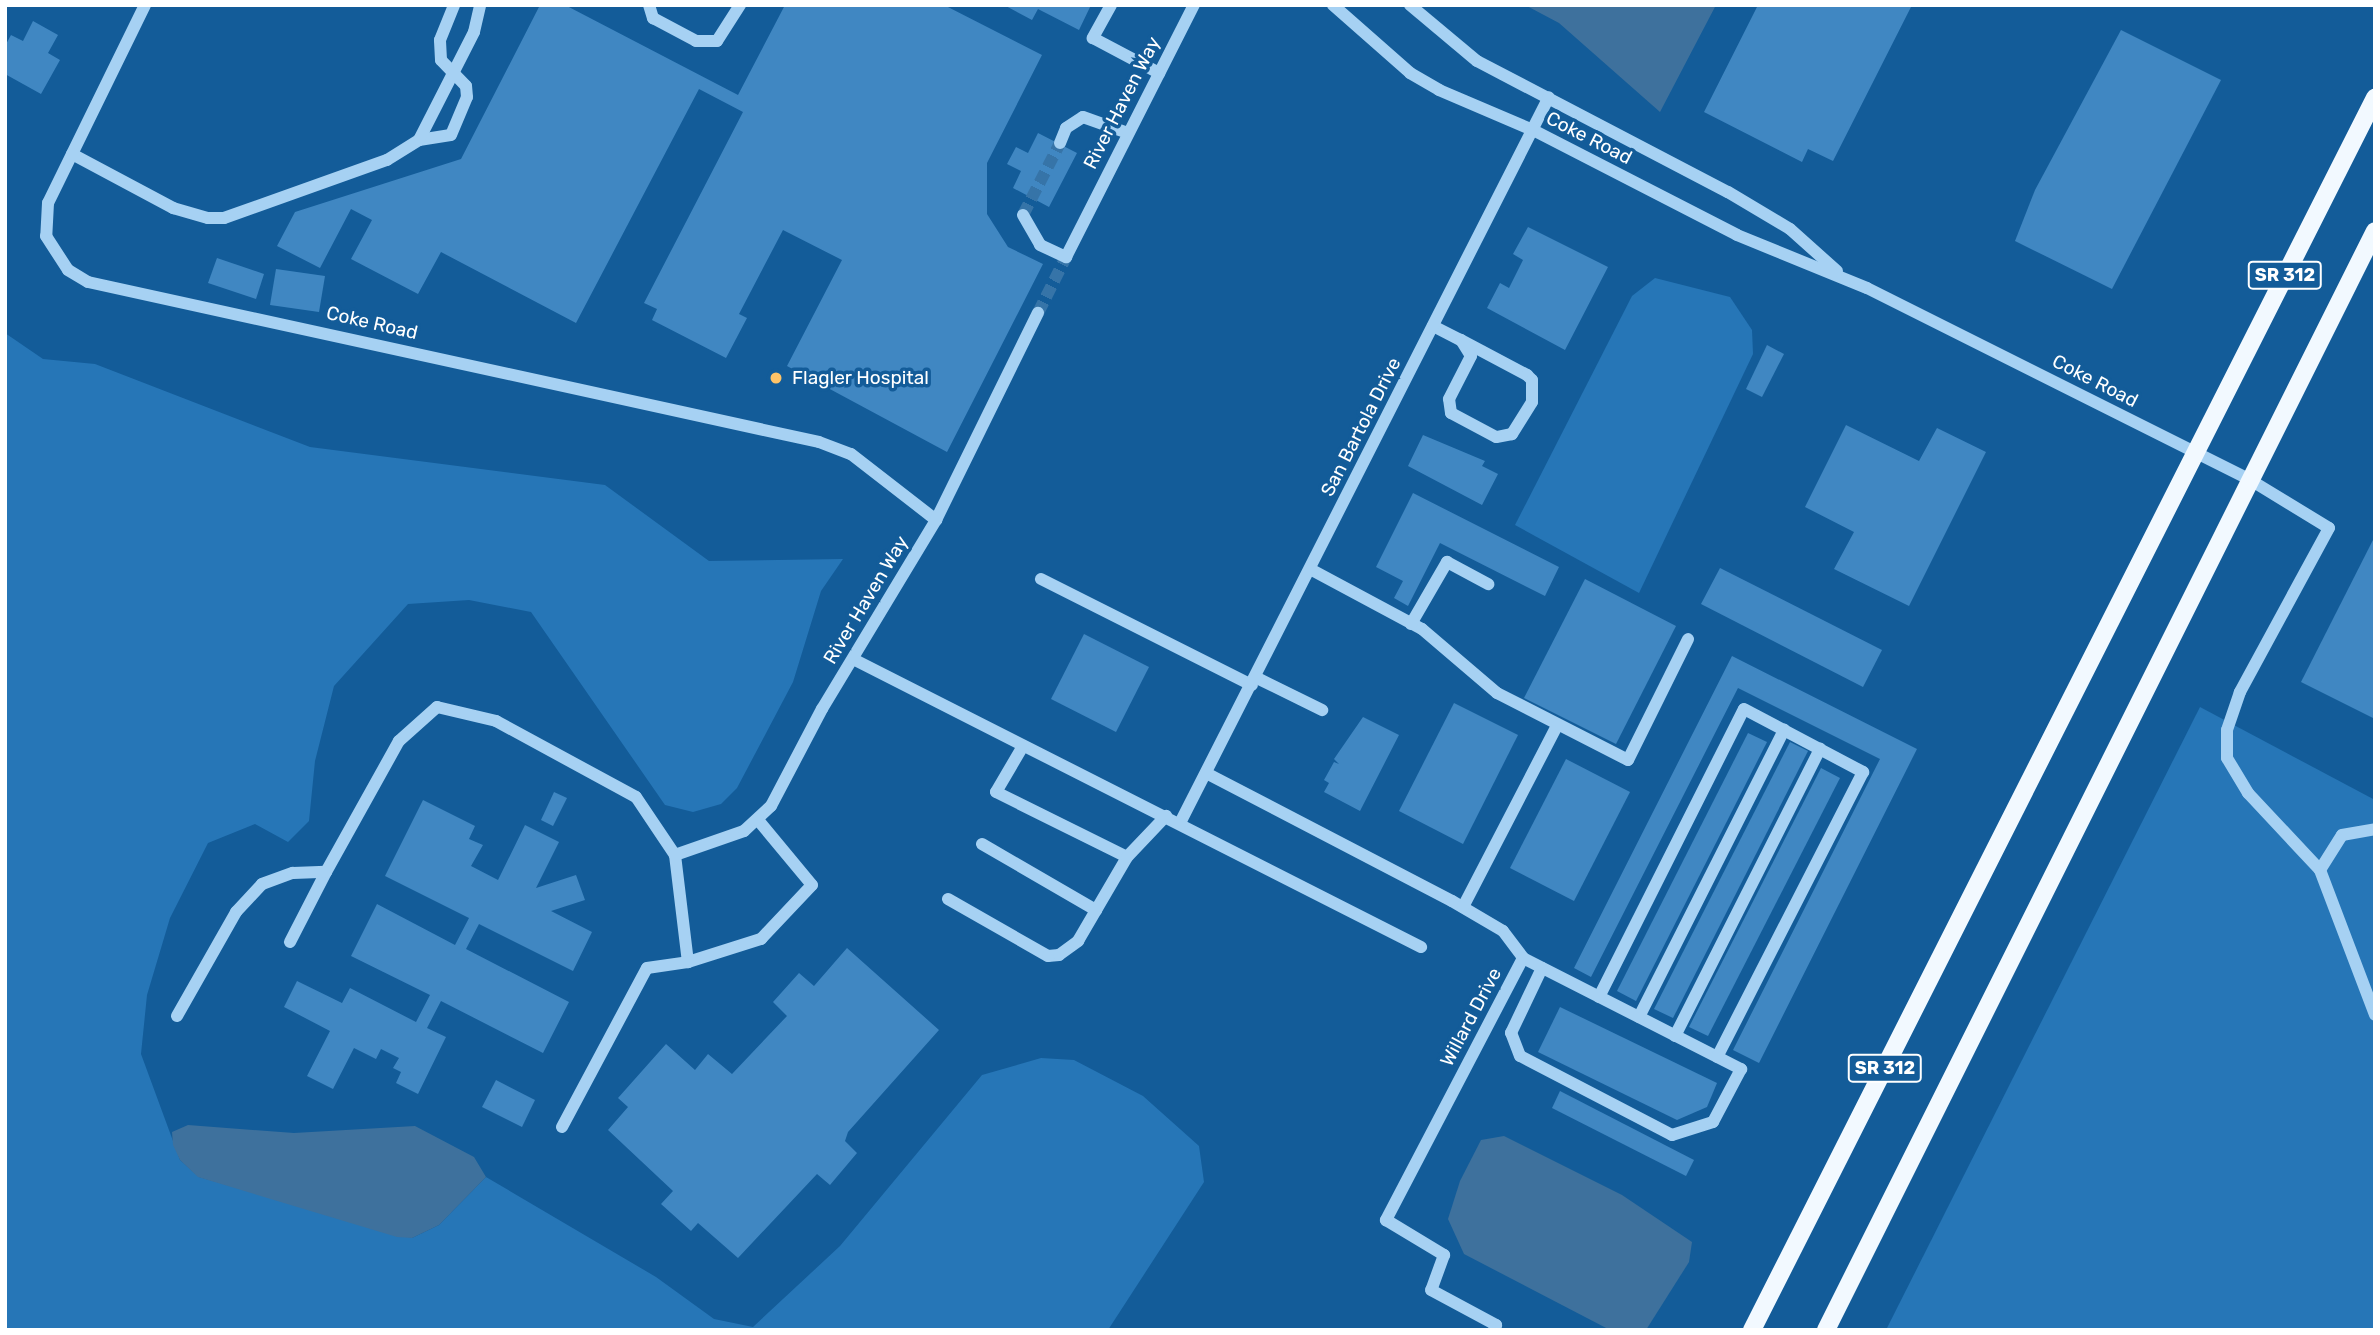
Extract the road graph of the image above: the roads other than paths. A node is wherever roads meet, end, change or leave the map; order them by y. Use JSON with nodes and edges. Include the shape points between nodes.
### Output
{"nodes":[{"id":1,"x":145,"y":5,"type":"edge"},
{"id":2,"x":454,"y":5,"type":"edge"},
{"id":3,"x":480,"y":5,"type":"edge"},
{"id":4,"x":649,"y":5,"type":"edge"},
{"id":5,"x":740,"y":5,"type":"edge"},
{"id":6,"x":1111,"y":5,"type":"edge"},
{"id":7,"x":1194,"y":5,"type":"edge"},
{"id":8,"x":1333,"y":5,"type":"edge"},
{"id":9,"x":1410,"y":5,"type":"edge"},
{"id":10,"x":1159,"y":73,"type":"junction"},
{"id":11,"x":452,"y":74,"type":"junction"},
{"id":12,"x":1549,"y":97,"type":"junction"},
{"id":13,"x":2375,"y":98,"type":"edge"},
{"id":14,"x":1533,"y":130,"type":"junction"},
{"id":15,"x":1128,"y":133,"type":"junction"},
{"id":16,"x":419,"y":140,"type":"junction"},
{"id":17,"x":1059,"y":143,"type":"tunnel mouth"},
{"id":18,"x":72,"y":154,"type":"junction"},
{"id":19,"x":1023,"y":215,"type":"dead end"},
{"id":20,"x":2375,"y":231,"type":"edge"},
{"id":21,"x":1845,"y":278,"type":"junction"},
{"id":22,"x":1038,"y":313,"type":"tunnel mouth"},
{"id":23,"x":1433,"y":326,"type":"junction"},
{"id":24,"x":1461,"y":340,"type":"junction"},
{"id":25,"x":2196,"y":453,"type":"junction"},
{"id":26,"x":2252,"y":481,"type":"junction"},
{"id":27,"x":936,"y":520,"type":"junction"},
{"id":28,"x":1310,"y":569,"type":"junction"},
{"id":29,"x":1041,"y":579,"type":"dead end"},
{"id":30,"x":1488,"y":584,"type":"dead end"},
{"id":31,"x":1412,"y":624,"type":"junction"},
{"id":32,"x":1688,"y":639,"type":"dead end"},
{"id":33,"x":853,"y":659,"type":"junction"},
{"id":34,"x":1254,"y":681,"type":"junction"},
{"id":35,"x":1322,"y":710,"type":"dead end"},
{"id":36,"x":1557,"y":726,"type":"junction"},
{"id":37,"x":1784,"y":730,"type":"junction"},
{"id":38,"x":1023,"y":746,"type":"junction"},
{"id":39,"x":1820,"y":749,"type":"junction"},
{"id":40,"x":1206,"y":774,"type":"junction"},
{"id":41,"x":1166,"y":816,"type":"junction"},
{"id":42,"x":758,"y":820,"type":"junction"},
{"id":43,"x":1180,"y":823,"type":"junction"},
{"id":44,"x":2375,"y":828,"type":"edge"},
{"id":45,"x":982,"y":844,"type":"dead end"},
{"id":46,"x":675,"y":855,"type":"junction"},
{"id":47,"x":1127,"y":857,"type":"junction"},
{"id":48,"x":2320,"y":870,"type":"junction"},
{"id":49,"x":326,"y":872,"type":"junction"},
{"id":50,"x":948,"y":899,"type":"dead end"},
{"id":51,"x":1463,"y":907,"type":"junction"},
{"id":52,"x":1096,"y":910,"type":"junction"},
{"id":53,"x":290,"y":942,"type":"dead end"},
{"id":54,"x":1421,"y":947,"type":"dead end"},
{"id":55,"x":1523,"y":958,"type":"junction"},
{"id":56,"x":688,"y":962,"type":"junction"},
{"id":57,"x":1542,"y":968,"type":"junction"},
{"id":58,"x":1599,"y":997,"type":"junction"},
{"id":59,"x":2375,"y":1015,"type":"edge"},
{"id":60,"x":177,"y":1016,"type":"dead end"},
{"id":61,"x":1639,"y":1017,"type":"junction"},
{"id":62,"x":1675,"y":1036,"type":"junction"},
{"id":63,"x":1717,"y":1057,"type":"junction"},
{"id":64,"x":562,"y":1127,"type":"dead end"},
{"id":65,"x":1498,"y":1328,"type":"edge"},
{"id":66,"x":1752,"y":1330,"type":"edge"},
{"id":67,"x":1826,"y":1330,"type":"edge"}],
"edges":[{"from":1,"to":18,"type":"street","name":"Coke Road"},
{"from":2,"to":11,"type":"street","via":[[440,40],[441,60]]},
{"from":3,"to":11,"type":"street"},
{"from":4,"to":5,"type":"street","via":[[653,18],[696,41],[718,41]]},
{"from":6,"to":10,"type":"street","via":[[1093,38]]},
{"from":7,"to":10,"type":"street","name":"River Haven Way"},
{"from":8,"to":14,"type":"street","name":"Coke Road","via":[[1410,73]]},
{"from":9,"to":12,"type":"street","name":"Coke Road","via":[[1477,61]]},
{"from":10,"to":15,"type":"street","name":"River Haven Way"},
{"from":11,"to":16,"type":"street"},
{"from":11,"to":16,"type":"street","via":[[466,86],[467,96],[456,125],[451,135]]},
{"from":12,"to":14,"type":"street","name":"San Bartola Drive"},
{"from":12,"to":21,"type":"street","name":"Coke Road","via":[[1780,223]]},
{"from":13,"to":25,"type":"main road","number":"SR 312"},
{"from":14,"to":21,"type":"street","name":"Coke Road","via":[[1737,235]]},
{"from":14,"to":23,"type":"street","name":"San Bartola Drive"},
{"from":15,"to":17,"type":"street","via":[[1083,117],[1066,128]]},
{"from":15,"to":19,"type":"street","name":"River Haven Way","via":[[1066,257],[1040,245]]},
{"from":16,"to":18,"type":"street","via":[[405,153],[224,218],[173,208]]},
{"from":18,"to":27,"type":"street","name":"Coke Road","via":[[48,203],[46,236],[62,265],[88,282],[818,442],[851,454]]},
{"from":20,"to":26,"type":"main road","number":"SR 312"},
{"from":21,"to":25,"type":"street","name":"Coke Road"},
{"from":22,"to":27,"type":"street","name":"River Haven Way"},
{"from":23,"to":24,"type":"street"},
{"from":23,"to":28,"type":"street","name":"San Bartola Drive"},
{"from":24,"to":24,"type":"street","via":[[1471,356],[1449,399],[1451,412],[1496,437],[1512,434],[1532,402],[1532,380]]},
{"from":25,"to":26,"type":"street","name":"Coke Road"},
{"from":25,"to":66,"type":"main road","number":"SR 312"},
{"from":26,"to":48,"type":"street","name":"Coke Road","via":[[2329,528],[2241,692],[2227,730],[2227,758],[2248,793]]},
{"from":26,"to":67,"type":"main road","number":"SR 312"},
{"from":27,"to":33,"type":"street","name":"River Haven Way"},
{"from":28,"to":31,"type":"street"},
{"from":28,"to":34,"type":"street","name":"San Bartola Drive"},
{"from":29,"to":34,"type":"street"},
{"from":30,"to":31,"type":"street","via":[[1447,562]]},
{"from":31,"to":36,"type":"street","via":[[1497,693]]},
{"from":32,"to":36,"type":"street","via":[[1628,760]]},
{"from":33,"to":38,"type":"street"},
{"from":33,"to":42,"type":"street","name":"River Haven Way","via":[[771,806]]},
{"from":34,"to":35,"type":"street"},
{"from":34,"to":40,"type":"street","name":"San Bartola Drive"},
{"from":36,"to":51,"type":"street"},
{"from":37,"to":39,"type":"street"},
{"from":37,"to":58,"type":"street","via":[[1744,709]]},
{"from":37,"to":61,"type":"street"},
{"from":38,"to":41,"type":"street"},
{"from":38,"to":47,"type":"street","via":[[996,792]]},
{"from":39,"to":62,"type":"street"},
{"from":39,"to":63,"type":"street","via":[[1863,772]]},
{"from":40,"to":43,"type":"street","name":"San Bartola Drive"},
{"from":40,"to":51,"type":"street","name":"Willard Drive"},
{"from":41,"to":43,"type":"street"},
{"from":41,"to":47,"type":"street"},
{"from":42,"to":46,"type":"street","name":"River Haven Way","via":[[725,839]]},
{"from":42,"to":56,"type":"street","via":[[812,885],[761,939]]},
{"from":43,"to":54,"type":"street"},
{"from":44,"to":48,"type":"street","via":[[2342,835]]},
{"from":45,"to":52,"type":"street"},
{"from":46,"to":49,"type":"street","via":[[636,797],[496,721],[437,707],[399,741]]},
{"from":46,"to":56,"type":"street"},
{"from":47,"to":52,"type":"street"},
{"from":48,"to":59,"type":"street"},
{"from":49,"to":53,"type":"street"},
{"from":49,"to":60,"type":"street","via":[[293,873],[262,884],[236,912]]},
{"from":50,"to":52,"type":"street","via":[[1048,956],[1077,941]]},
{"from":51,"to":55,"type":"street","name":"Willard Drive","via":[[1503,931]]},
{"from":55,"to":57,"type":"street"},
{"from":55,"to":65,"type":"street","name":"Willard Drive","via":[[1386,1220],[1444,1255],[1431,1290]]},
{"from":56,"to":64,"type":"street","via":[[647,968]]},
{"from":57,"to":58,"type":"street"},
{"from":57,"to":63,"type":"street","via":[[1514,1019],[1511,1045],[1520,1056],[1672,1135],[1713,1122],[1741,1069]]},
{"from":58,"to":61,"type":"street"},
{"from":61,"to":62,"type":"street"},
{"from":62,"to":63,"type":"street"}]}
